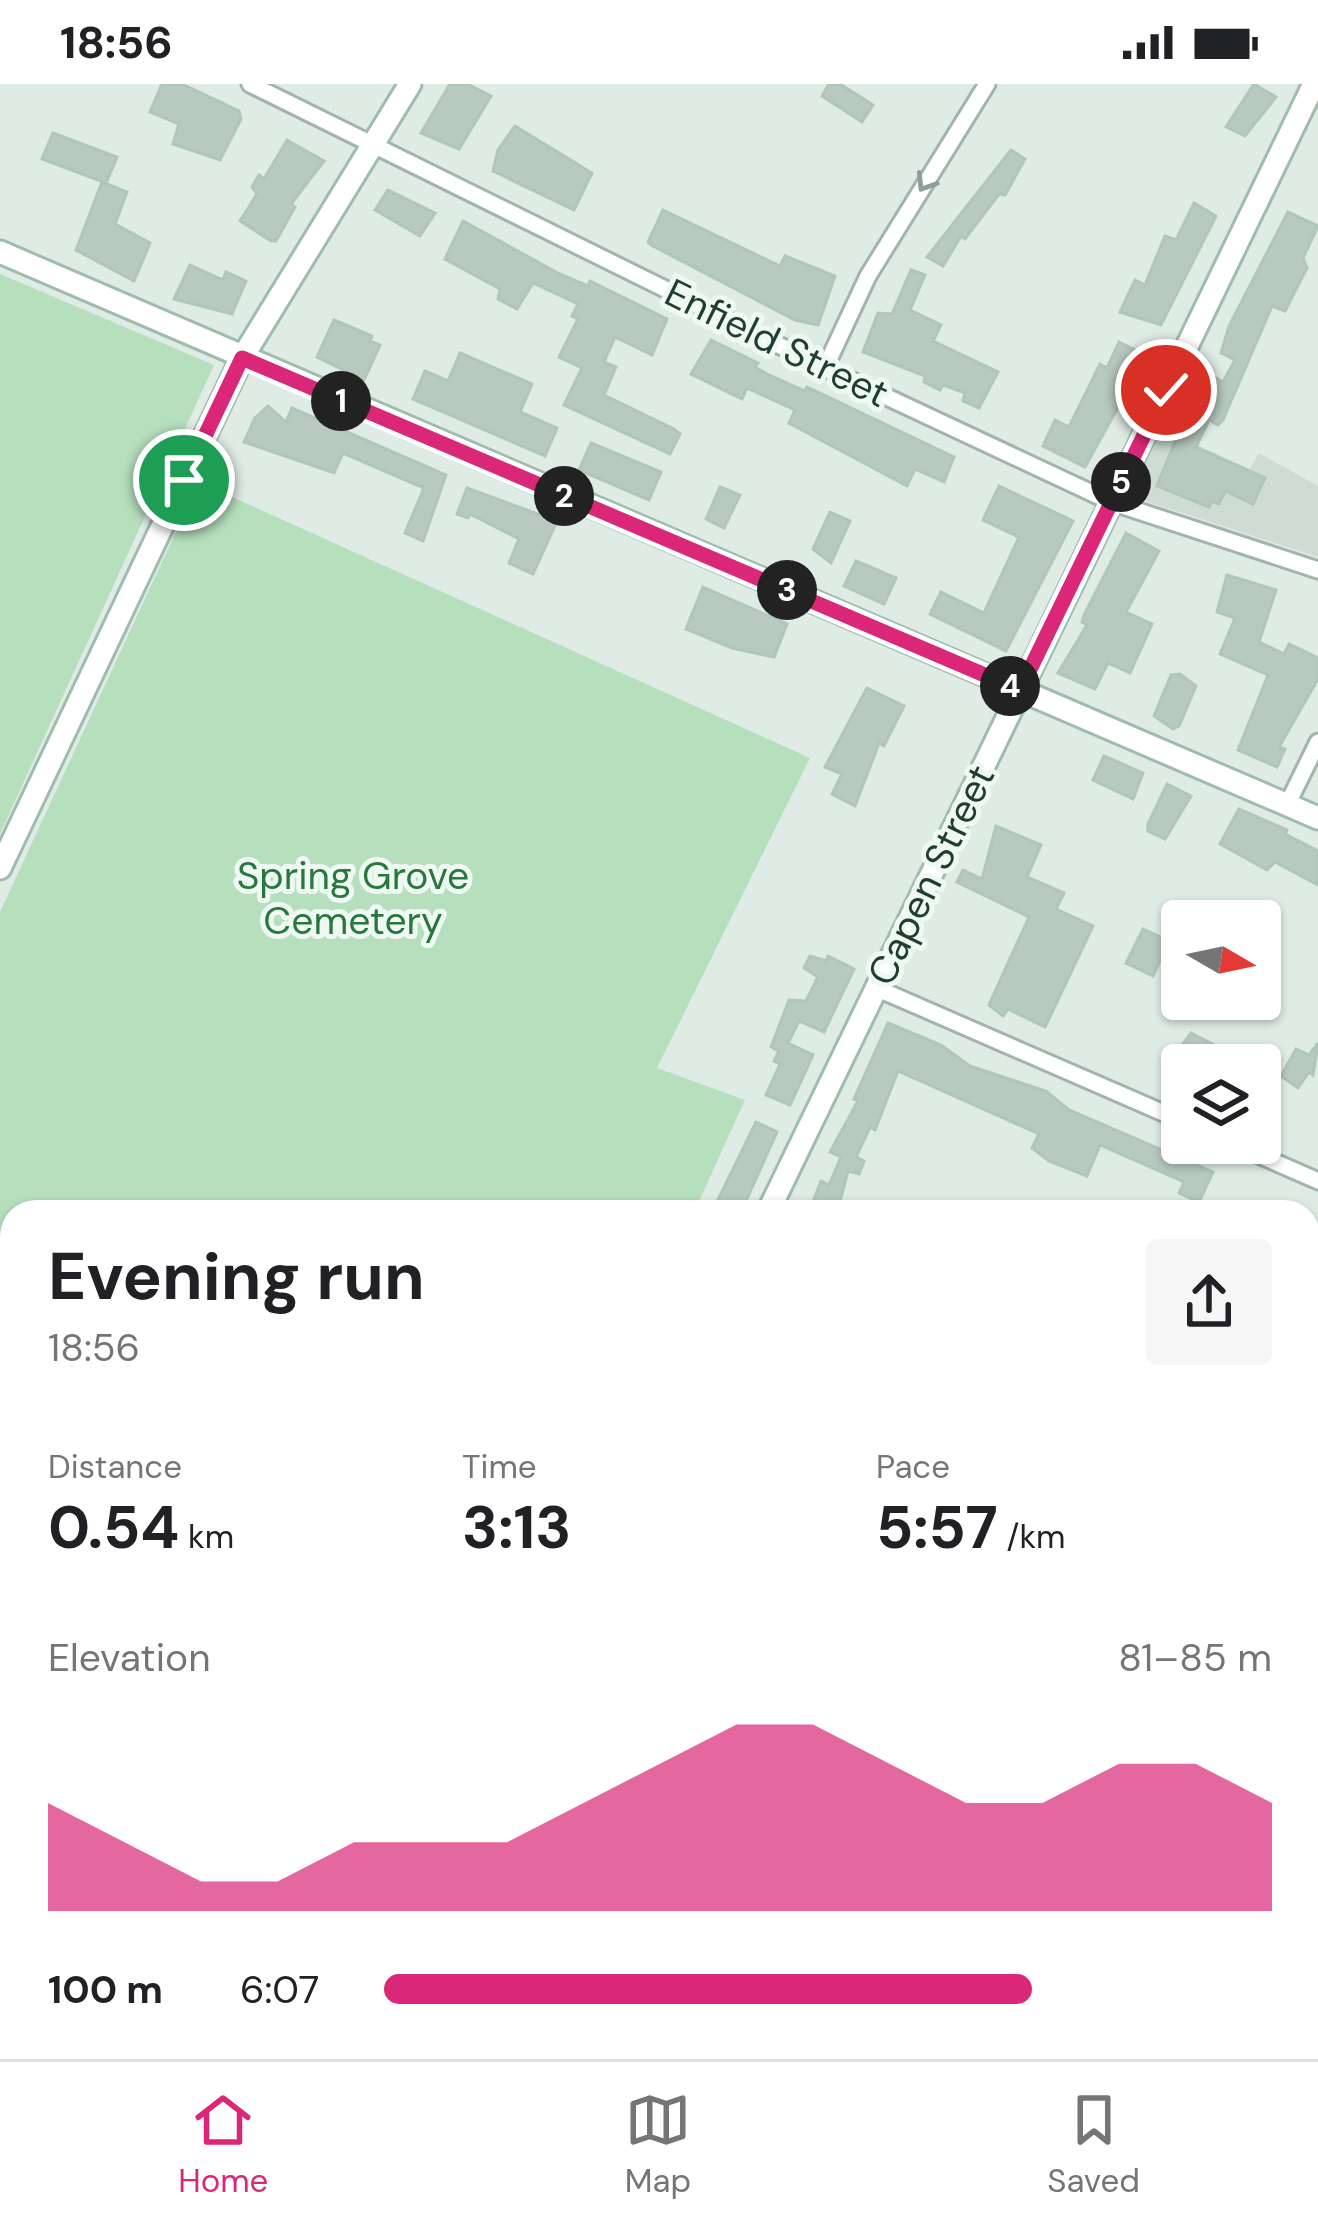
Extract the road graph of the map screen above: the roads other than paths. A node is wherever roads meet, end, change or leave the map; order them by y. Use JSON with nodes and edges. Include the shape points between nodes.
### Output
{"nodes":[{"id":1,"x":250,"y":84,"type":"edge"},
{"id":2,"x":410,"y":84,"type":"edge"},
{"id":3,"x":987,"y":84,"type":"edge"},
{"id":4,"x":1314,"y":84,"type":"edge"},
{"id":5,"x":372,"y":143,"type":"junction"},
{"id":6,"x":0,"y":252,"type":"edge"},
{"id":7,"x":242,"y":358,"type":"junction"},
{"id":8,"x":825,"y":368,"type":"junction"},
{"id":9,"x":1112,"y":502,"type":"junction"},
{"id":10,"x":1318,"y":570,"type":"edge"},
{"id":11,"x":1020,"y":690,"type":"junction"},
{"id":12,"x":1318,"y":742,"type":"edge"},
{"id":13,"x":1287,"y":805,"type":"junction"},
{"id":14,"x":1318,"y":818,"type":"edge"},
{"id":15,"x":0,"y":868,"type":"edge"},
{"id":16,"x":876,"y":988,"type":"junction"},
{"id":17,"x":1161,"y":1112,"type":"edge"},
{"id":18,"x":1280,"y":1164,"type":"edge"},
{"id":19,"x":1318,"y":1181,"type":"edge"},
{"id":20,"x":774,"y":1200,"type":"edge"}],
"edges":[{"from":1,"to":5,"type":"street","name":"Enfield Street"},
{"from":2,"to":5,"type":"street"},
{"from":3,"to":8,"type":"street","one_way":true,"via":[[868,276]]},
{"from":4,"to":9,"type":"street","name":"Capen Street"},
{"from":5,"to":7,"type":"street"},
{"from":5,"to":8,"type":"street","name":"Enfield Street"},
{"from":6,"to":7,"type":"street"},
{"from":7,"to":11,"type":"street"},
{"from":7,"to":15,"type":"street"},
{"from":8,"to":9,"type":"street","name":"Enfield Street"},
{"from":9,"to":10,"type":"street","name":"Enfield Street"},
{"from":9,"to":11,"type":"street","name":"Capen Street"},
{"from":11,"to":13,"type":"street"},
{"from":11,"to":16,"type":"street","name":"Capen Street"},
{"from":12,"to":13,"type":"street"},
{"from":13,"to":14,"type":"street"},
{"from":16,"to":17,"type":"street"},
{"from":16,"to":20,"type":"street","name":"Capen Street"},
{"from":18,"to":19,"type":"street"}]}
